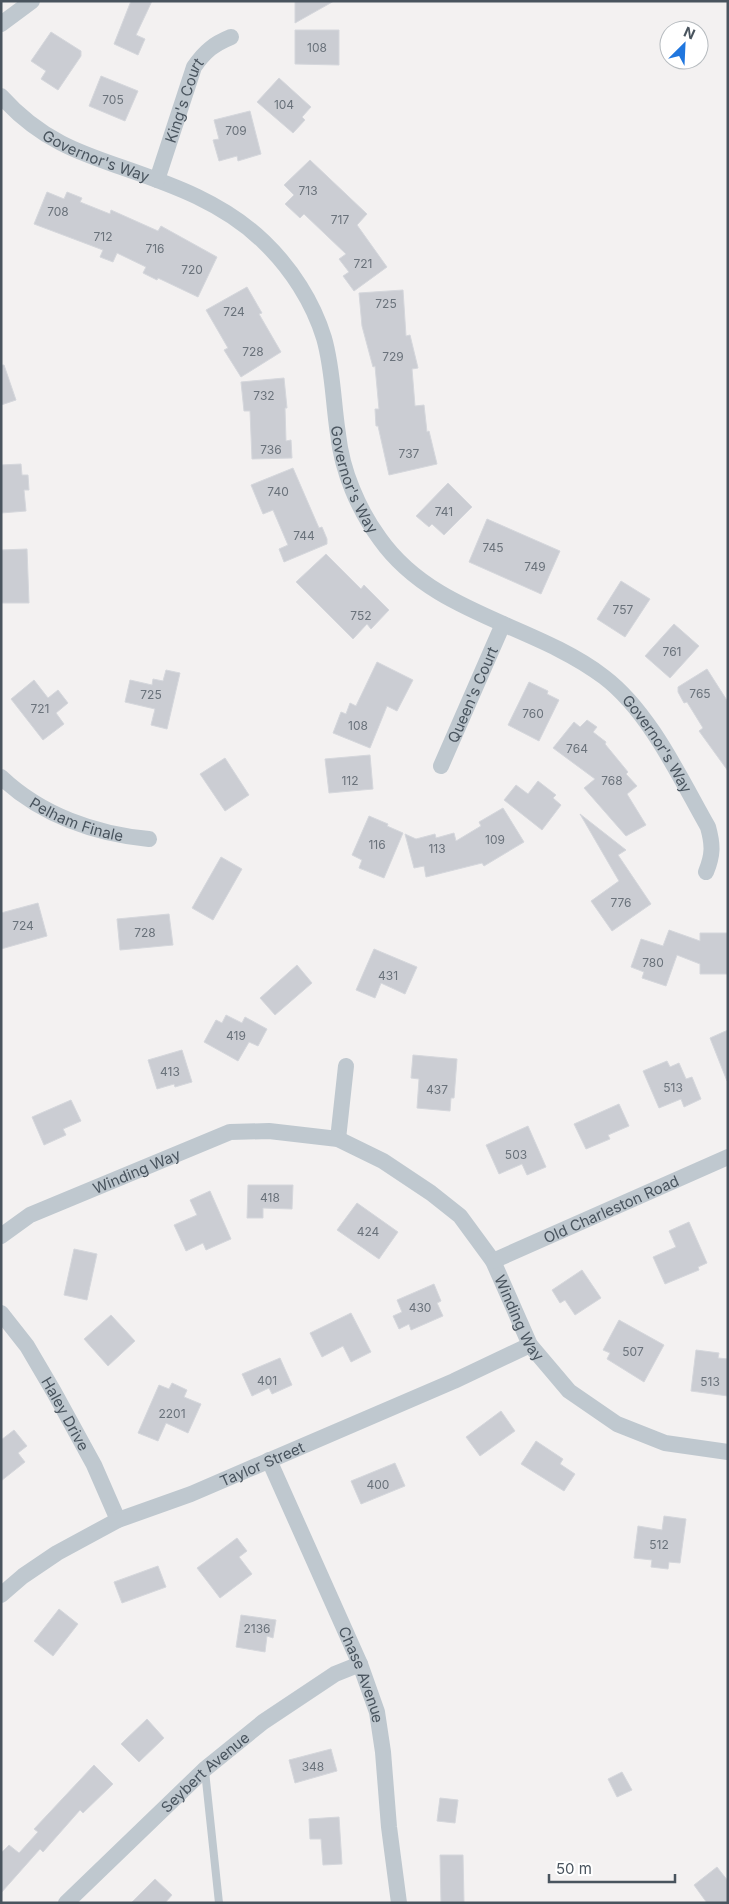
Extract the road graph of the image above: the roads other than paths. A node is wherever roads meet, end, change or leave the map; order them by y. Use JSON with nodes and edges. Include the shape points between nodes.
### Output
{"nodes":[{"id":1,"x":32,"y":1,"type":"edge"},
{"id":2,"x":1,"y":24,"type":"edge"},
{"id":3,"x":231,"y":37,"type":"dead end"},
{"id":4,"x":1,"y":96,"type":"edge"},
{"id":5,"x":157,"y":180,"type":"junction"},
{"id":6,"x":503,"y":624,"type":"junction"},
{"id":7,"x":441,"y":766,"type":"dead end"},
{"id":8,"x":4,"y":785,"type":"edge"},
{"id":9,"x":149,"y":839,"type":"dead end"},
{"id":10,"x":706,"y":872,"type":"dead end"},
{"id":11,"x":346,"y":1066,"type":"dead end"},
{"id":12,"x":338,"y":1139,"type":"junction"},
{"id":13,"x":728,"y":1157,"type":"edge"},
{"id":14,"x":1,"y":1236,"type":"edge"},
{"id":15,"x":493,"y":1261,"type":"junction"},
{"id":16,"x":1,"y":1314,"type":"edge"},
{"id":17,"x":530,"y":1345,"type":"junction"},
{"id":18,"x":728,"y":1452,"type":"edge"},
{"id":19,"x":269,"y":1460,"type":"junction"},
{"id":20,"x":118,"y":1520,"type":"junction"},
{"id":21,"x":1,"y":1595,"type":"edge"},
{"id":22,"x":360,"y":1664,"type":"junction"},
{"id":23,"x":204,"y":1769,"type":"junction"},
{"id":24,"x":66,"y":1903,"type":"edge"},
{"id":25,"x":218,"y":1903,"type":"edge"},
{"id":26,"x":399,"y":1903,"type":"edge"}],
"edges":[{"from":1,"to":2,"type":"street"},
{"from":3,"to":5,"type":"street","name":"King's Court","via":[[214,44],[194,66]]},
{"from":4,"to":5,"type":"street","name":"Governor's Way","via":[[30,123],[60,143]]},
{"from":5,"to":6,"type":"street","name":"Governor's Way","via":[[227,212],[265,243],[286,266],[314,312],[324,339],[345,468],[370,525],[393,555],[420,580],[460,605]]},
{"from":6,"to":7,"type":"street","name":"Queen's Court"},
{"from":6,"to":10,"type":"street","name":"Governor's Way","via":[[581,661],[623,694],[642,716],[708,827],[712,843]]},
{"from":8,"to":9,"type":"street","name":"Pelham Finale","via":[[53,813],[97,830]]},
{"from":11,"to":12,"type":"street"},
{"from":12,"to":14,"type":"street","name":"Winding Way","via":[[269,1131],[230,1132],[30,1215]]},
{"from":12,"to":15,"type":"street","name":"Winding Way","via":[[384,1161],[431,1193],[460,1216]]},
{"from":13,"to":15,"type":"street","name":"Old Charleston Road"},
{"from":15,"to":17,"type":"street","name":"Winding Way"},
{"from":16,"to":20,"type":"street","name":"Haley Drive","via":[[28,1346],[94,1465]]},
{"from":17,"to":18,"type":"street","name":"Winding Way","via":[[570,1391],[617,1424],[665,1443]]},
{"from":17,"to":19,"type":"street","name":"Taylor Street"},
{"from":19,"to":20,"type":"street","name":"Taylor Street","via":[[191,1494]]},
{"from":19,"to":22,"type":"street","name":"Chase Avenue"},
{"from":20,"to":21,"type":"street","name":"Taylor Street","via":[[57,1553]]},
{"from":22,"to":23,"type":"street","name":"Seybert Avenue","via":[[335,1674],[263,1722]]},
{"from":22,"to":26,"type":"street","name":"Chase Avenue","via":[[377,1712]]},
{"from":23,"to":24,"type":"street","name":"Seybert Avenue"},
{"from":23,"to":25,"type":"lane"}]}
